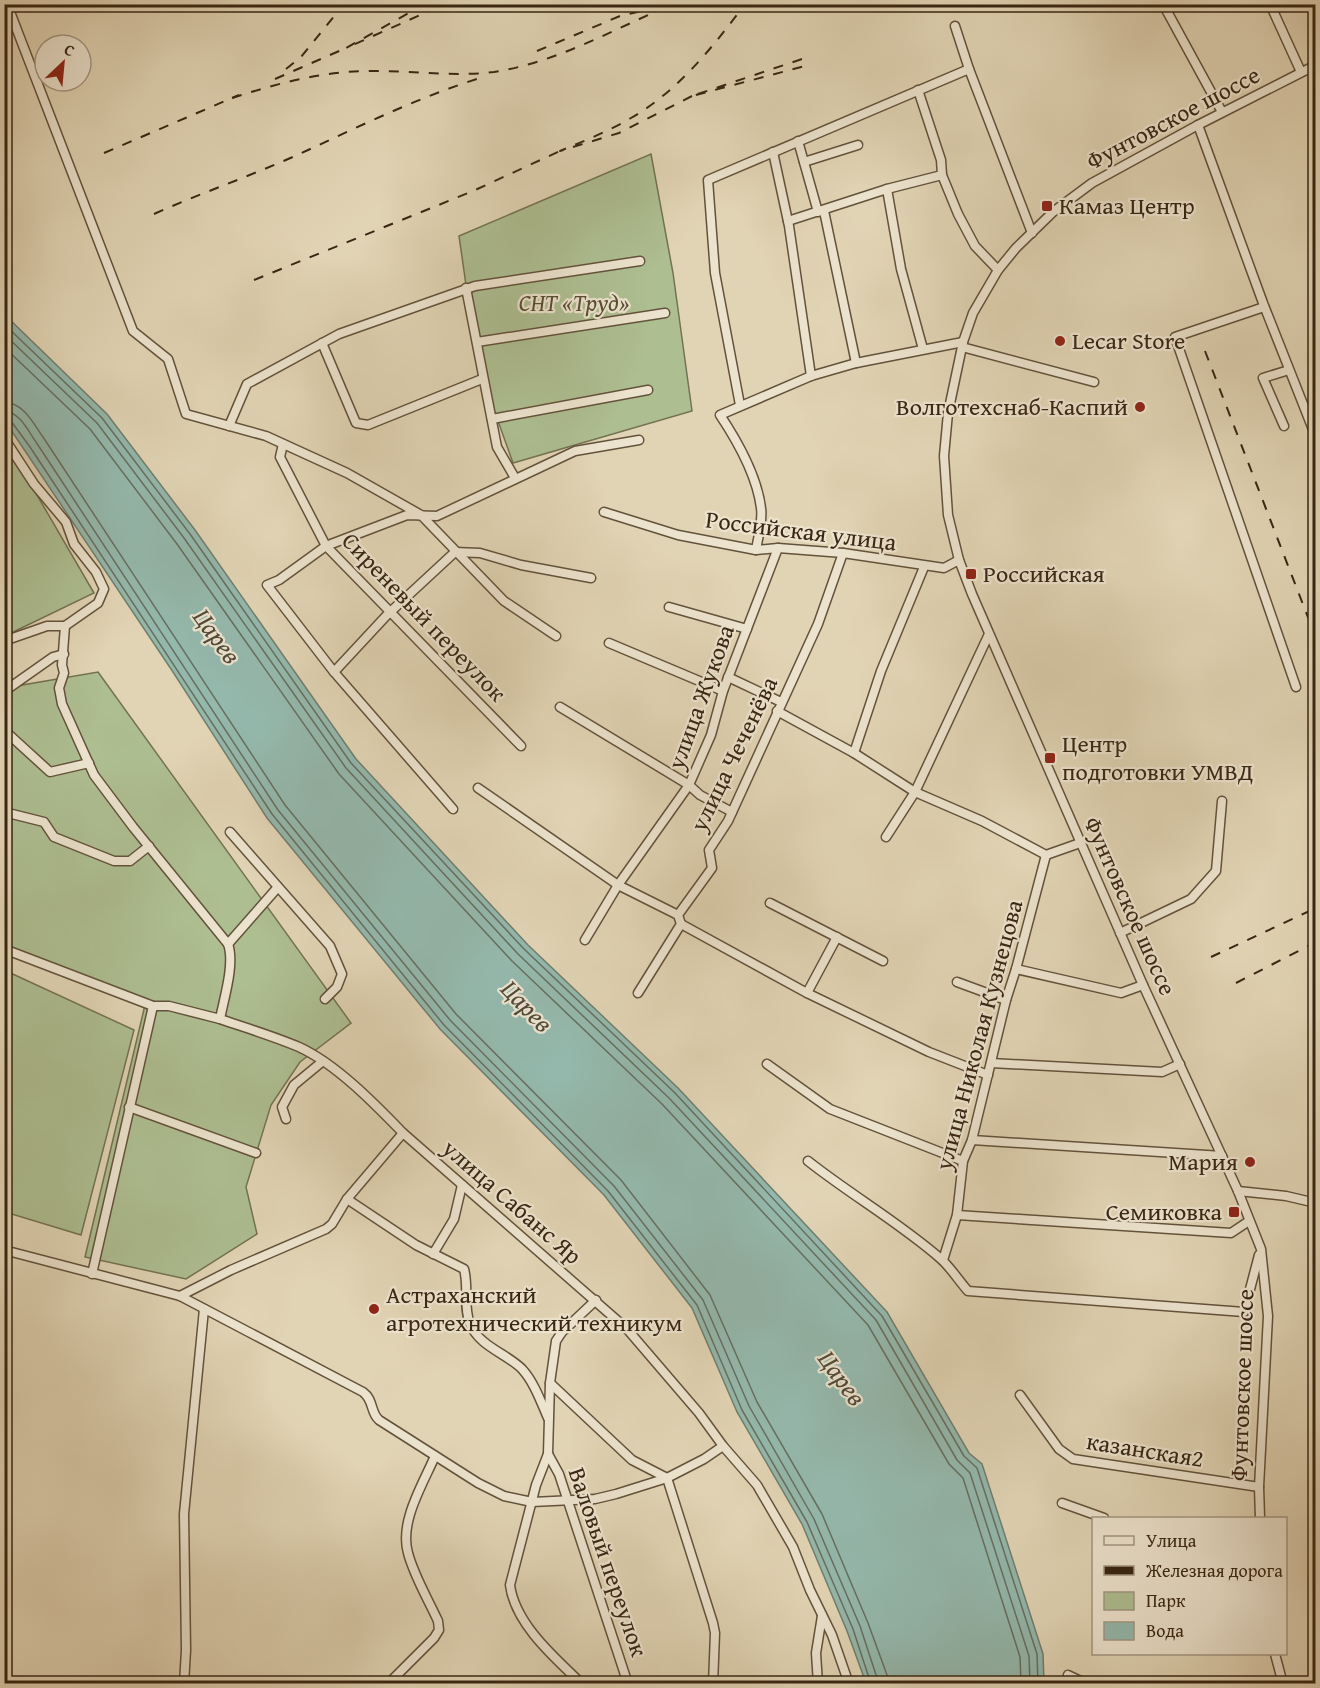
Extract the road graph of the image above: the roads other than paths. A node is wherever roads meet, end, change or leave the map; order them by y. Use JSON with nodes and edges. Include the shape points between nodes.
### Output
{"nodes":[{"id":1,"x":7,"y":4,"type":"edge"},
{"id":2,"x":1163,"y":4,"type":"edge"},
{"id":3,"x":1270,"y":4,"type":"edge"},
{"id":4,"x":955,"y":26,"type":"dead end"},
{"id":5,"x":1316,"y":65,"type":"edge"},
{"id":6,"x":969,"y":69,"type":"junction"},
{"id":7,"x":1301,"y":72,"type":"junction"},
{"id":8,"x":918,"y":90,"type":"junction"},
{"id":9,"x":1222,"y":112,"type":"junction"},
{"id":10,"x":1198,"y":125,"type":"junction"},
{"id":11,"x":798,"y":141,"type":"junction"},
{"id":12,"x":858,"y":145,"type":"dead end"},
{"id":13,"x":773,"y":152,"type":"junction"},
{"id":14,"x":804,"y":162,"type":"junction"},
{"id":15,"x":942,"y":176,"type":"junction"},
{"id":16,"x":887,"y":189,"type":"junction"},
{"id":17,"x":821,"y":211,"type":"junction"},
{"id":18,"x":788,"y":221,"type":"junction"},
{"id":19,"x":1032,"y":233,"type":"junction"},
{"id":20,"x":640,"y":261,"type":"dead end"},
{"id":21,"x":998,"y":270,"type":"junction"},
{"id":22,"x":466,"y":288,"type":"junction"},
{"id":23,"x":1264,"y":307,"type":"junction"},
{"id":24,"x":665,"y":313,"type":"dead end"},
{"id":25,"x":477,"y":342,"type":"junction"},
{"id":26,"x":322,"y":344,"type":"junction"},
{"id":27,"x":963,"y":344,"type":"junction"},
{"id":28,"x":922,"y":349,"type":"junction"},
{"id":29,"x":856,"y":363,"type":"junction"},
{"id":30,"x":1289,"y":370,"type":"junction"},
{"id":31,"x":811,"y":376,"type":"junction"},
{"id":32,"x":483,"y":380,"type":"junction"},
{"id":33,"x":1094,"y":382,"type":"dead end"},
{"id":34,"x":648,"y":390,"type":"dead end"},
{"id":35,"x":740,"y":405,"type":"junction"},
{"id":36,"x":492,"y":419,"type":"junction"},
{"id":37,"x":229,"y":426,"type":"junction"},
{"id":38,"x":1284,"y":426,"type":"dead end"},
{"id":39,"x":1316,"y":437,"type":"edge"},
{"id":40,"x":4,"y":438,"type":"edge"},
{"id":41,"x":639,"y":440,"type":"dead end"},
{"id":42,"x":283,"y":444,"type":"junction"},
{"id":43,"x":515,"y":478,"type":"junction"},
{"id":44,"x":604,"y":512,"type":"dead end"},
{"id":45,"x":421,"y":515,"type":"junction"},
{"id":46,"x":326,"y":546,"type":"junction"},
{"id":47,"x":778,"y":548,"type":"junction"},
{"id":48,"x":756,"y":550,"type":"junction"},
{"id":49,"x":455,"y":552,"type":"junction"},
{"id":50,"x":843,"y":553,"type":"junction"},
{"id":51,"x":959,"y":560,"type":"junction"},
{"id":52,"x":924,"y":567,"type":"junction"},
{"id":53,"x":591,"y":578,"type":"dead end"},
{"id":54,"x":669,"y":607,"type":"dead end"},
{"id":55,"x":389,"y":613,"type":"junction"},
{"id":56,"x":65,"y":626,"type":"junction"},
{"id":57,"x":747,"y":629,"type":"junction"},
{"id":58,"x":989,"y":634,"type":"junction"},
{"id":59,"x":556,"y":636,"type":"dead end"},
{"id":60,"x":6,"y":638,"type":"edge"},
{"id":61,"x":609,"y":644,"type":"dead end"},
{"id":62,"x":64,"y":654,"type":"junction"},
{"id":63,"x":334,"y":672,"type":"junction"},
{"id":64,"x":728,"y":677,"type":"junction"},
{"id":65,"x":1296,"y":687,"type":"dead end"},
{"id":66,"x":4,"y":688,"type":"edge"},
{"id":67,"x":723,"y":691,"type":"junction"},
{"id":68,"x":781,"y":702,"type":"junction"},
{"id":69,"x":560,"y":707,"type":"dead end"},
{"id":70,"x":777,"y":711,"type":"junction"},
{"id":71,"x":4,"y":730,"type":"edge"},
{"id":72,"x":521,"y":746,"type":"dead end"},
{"id":73,"x":854,"y":753,"type":"junction"},
{"id":74,"x":89,"y":763,"type":"junction"},
{"id":75,"x":689,"y":785,"type":"junction"},
{"id":76,"x":478,"y":788,"type":"dead end"},
{"id":77,"x":915,"y":792,"type":"junction"},
{"id":78,"x":1222,"y":801,"type":"dead end"},
{"id":79,"x":453,"y":809,"type":"dead end"},
{"id":80,"x":4,"y":812,"type":"edge"},
{"id":81,"x":732,"y":812,"type":"junction"},
{"id":82,"x":230,"y":832,"type":"dead end"},
{"id":83,"x":886,"y":837,"type":"dead end"},
{"id":84,"x":1080,"y":843,"type":"junction"},
{"id":85,"x":149,"y":846,"type":"junction"},
{"id":86,"x":1046,"y":855,"type":"junction"},
{"id":87,"x":618,"y":885,"type":"junction"},
{"id":88,"x":278,"y":887,"type":"junction"},
{"id":89,"x":771,"y":903,"type":"dead end"},
{"id":90,"x":680,"y":919,"type":"junction"},
{"id":91,"x":1120,"y":933,"type":"junction"},
{"id":92,"x":837,"y":937,"type":"junction"},
{"id":93,"x":585,"y":940,"type":"dead end"},
{"id":94,"x":228,"y":944,"type":"junction"},
{"id":95,"x":4,"y":949,"type":"edge"},
{"id":96,"x":883,"y":961,"type":"dead end"},
{"id":97,"x":1016,"y":969,"type":"junction"},
{"id":98,"x":957,"y":982,"type":"dead end"},
{"id":99,"x":1143,"y":985,"type":"junction"},
{"id":100,"x":638,"y":993,"type":"dead end"},
{"id":101,"x":807,"y":993,"type":"junction"},
{"id":102,"x":325,"y":999,"type":"dead end"},
{"id":103,"x":1006,"y":1000,"type":"junction"},
{"id":104,"x":153,"y":1006,"type":"junction"},
{"id":105,"x":219,"y":1019,"type":"junction"},
{"id":106,"x":322,"y":1061,"type":"junction"},
{"id":107,"x":991,"y":1063,"type":"junction"},
{"id":108,"x":767,"y":1064,"type":"dead end"},
{"id":109,"x":1180,"y":1064,"type":"junction"},
{"id":110,"x":988,"y":1075,"type":"junction"},
{"id":111,"x":129,"y":1107,"type":"junction"},
{"id":112,"x":286,"y":1119,"type":"dead end"},
{"id":113,"x":403,"y":1133,"type":"junction"},
{"id":114,"x":972,"y":1140,"type":"junction"},
{"id":115,"x":256,"y":1153,"type":"dead end"},
{"id":116,"x":1222,"y":1156,"type":"junction"},
{"id":117,"x":808,"y":1161,"type":"dead end"},
{"id":118,"x":963,"y":1161,"type":"junction"},
{"id":119,"x":462,"y":1185,"type":"junction"},
{"id":120,"x":1238,"y":1191,"type":"junction"},
{"id":121,"x":347,"y":1199,"type":"junction"},
{"id":122,"x":1316,"y":1203,"type":"edge"},
{"id":123,"x":957,"y":1215,"type":"junction"},
{"id":124,"x":1249,"y":1221,"type":"junction"},
{"id":125,"x":1261,"y":1249,"type":"junction"},
{"id":126,"x":4,"y":1250,"type":"edge"},
{"id":127,"x":433,"y":1254,"type":"junction"},
{"id":128,"x":943,"y":1260,"type":"junction"},
{"id":129,"x":92,"y":1274,"type":"junction"},
{"id":130,"x":180,"y":1296,"type":"junction"},
{"id":131,"x":596,"y":1300,"type":"junction"},
{"id":132,"x":204,"y":1309,"type":"junction"},
{"id":133,"x":550,"y":1383,"type":"junction"},
{"id":134,"x":1020,"y":1395,"type":"dead end"},
{"id":135,"x":549,"y":1420,"type":"junction"},
{"id":136,"x":723,"y":1446,"type":"junction"},
{"id":137,"x":548,"y":1454,"type":"junction"},
{"id":138,"x":435,"y":1456,"type":"junction"},
{"id":139,"x":667,"y":1478,"type":"junction"},
{"id":140,"x":1259,"y":1487,"type":"junction"},
{"id":141,"x":568,"y":1500,"type":"junction"},
{"id":142,"x":531,"y":1502,"type":"junction"},
{"id":143,"x":1062,"y":1503,"type":"dead end"},
{"id":144,"x":1101,"y":1517,"type":"edge"},
{"id":145,"x":1260,"y":1517,"type":"edge"},
{"id":146,"x":822,"y":1615,"type":"junction"},
{"id":147,"x":1276,"y":1655,"type":"edge"},
{"id":148,"x":1068,"y":1675,"type":"dead end"},
{"id":149,"x":184,"y":1683,"type":"edge"},
{"id":150,"x":388,"y":1683,"type":"edge"},
{"id":151,"x":582,"y":1683,"type":"edge"},
{"id":152,"x":628,"y":1683,"type":"edge"},
{"id":153,"x":713,"y":1683,"type":"edge"},
{"id":154,"x":818,"y":1683,"type":"edge"},
{"id":155,"x":849,"y":1683,"type":"edge"},
{"id":156,"x":1087,"y":1683,"type":"edge"},
{"id":157,"x":1284,"y":1683,"type":"edge"}],
"edges":[{"from":1,"to":37,"type":"street","via":[[133,331],[168,359],[186,414]]},
{"from":2,"to":9,"type":"street"},
{"from":3,"to":7,"type":"street"},
{"from":4,"to":6,"type":"street"},
{"from":5,"to":7,"type":"street","name":"Фунтовское шоссе"},
{"from":6,"to":8,"type":"street"},
{"from":6,"to":19,"type":"street"},
{"from":7,"to":9,"type":"street","name":"Фунтовское шоссе"},
{"from":8,"to":11,"type":"street"},
{"from":8,"to":15,"type":"street","via":[[941,160]]},
{"from":9,"to":10,"type":"street","name":"Фунтовское шоссе"},
{"from":10,"to":19,"type":"street","name":"Фунтовское шоссе","via":[[1092,183]]},
{"from":10,"to":23,"type":"street"},
{"from":11,"to":13,"type":"street"},
{"from":11,"to":14,"type":"street"},
{"from":12,"to":14,"type":"street"},
{"from":13,"to":18,"type":"street"},
{"from":13,"to":35,"type":"street","via":[[708,180],[715,273]]},
{"from":14,"to":17,"type":"street"},
{"from":15,"to":16,"type":"street"},
{"from":15,"to":21,"type":"street","via":[[975,246]]},
{"from":16,"to":17,"type":"street"},
{"from":16,"to":28,"type":"street","via":[[901,270]]},
{"from":17,"to":18,"type":"street"},
{"from":17,"to":29,"type":"street"},
{"from":18,"to":31,"type":"street"},
{"from":19,"to":21,"type":"street","name":"Фунтовское шоссе"},
{"from":20,"to":22,"type":"street"},
{"from":21,"to":27,"type":"street","name":"Фунтовское шоссе","via":[[973,313]]},
{"from":22,"to":25,"type":"street"},
{"from":22,"to":26,"type":"street","via":[[339,334]]},
{"from":23,"to":30,"type":"street"},
{"from":23,"to":65,"type":"street","via":[[1175,337]]},
{"from":24,"to":25,"type":"street"},
{"from":25,"to":32,"type":"street"},
{"from":26,"to":32,"type":"street","via":[[356,423],[368,425]]},
{"from":26,"to":37,"type":"street","via":[[247,384]]},
{"from":27,"to":28,"type":"street"},
{"from":27,"to":33,"type":"street"},
{"from":27,"to":51,"type":"street","name":"Фунтовское шоссе","via":[[948,413],[944,456],[948,515]]},
{"from":28,"to":29,"type":"street"},
{"from":29,"to":31,"type":"street"},
{"from":30,"to":38,"type":"street","via":[[1263,378]]},
{"from":30,"to":39,"type":"street"},
{"from":31,"to":35,"type":"street"},
{"from":32,"to":36,"type":"street"},
{"from":34,"to":36,"type":"street"},
{"from":35,"to":48,"type":"street","via":[[720,415],[753,479],[762,510]]},
{"from":36,"to":43,"type":"street","via":[[497,447]]},
{"from":37,"to":42,"type":"street"},
{"from":40,"to":56,"type":"street","via":[[34,484],[66,522],[74,544],[104,589],[98,603]]},
{"from":41,"to":43,"type":"street","via":[[575,451]]},
{"from":42,"to":45,"type":"street","via":[[347,473]]},
{"from":42,"to":46,"type":"street","name":"Сиреневый переулок","via":[[280,457]]},
{"from":43,"to":45,"type":"street","via":[[436,516]]},
{"from":44,"to":48,"type":"street","name":"Российская улица","via":[[678,535]]},
{"from":45,"to":46,"type":"street","via":[[406,515]]},
{"from":45,"to":49,"type":"street"},
{"from":46,"to":55,"type":"street","name":"Сиреневый переулок"},
{"from":46,"to":63,"type":"street","via":[[267,585]]},
{"from":47,"to":48,"type":"street","name":"Российская улица"},
{"from":47,"to":50,"type":"street","name":"Российская улица"},
{"from":47,"to":57,"type":"street","name":"улица Жукова"},
{"from":49,"to":53,"type":"street","via":[[480,553]]},
{"from":49,"to":55,"type":"street"},
{"from":49,"to":59,"type":"street","via":[[504,601]]},
{"from":50,"to":52,"type":"street","name":"Российская улица"},
{"from":50,"to":68,"type":"street","name":"улица Чеченёва","via":[[818,624]]},
{"from":51,"to":52,"type":"street","name":"Российская улица","via":[[944,568]]},
{"from":51,"to":58,"type":"street","name":"Фунтовское шоссе"},
{"from":52,"to":73,"type":"street","via":[[881,671]]},
{"from":54,"to":57,"type":"street"},
{"from":55,"to":63,"type":"street"},
{"from":55,"to":72,"type":"street","name":"Сиреневый переулок"},
{"from":56,"to":60,"type":"street","via":[[47,626]]},
{"from":56,"to":62,"type":"street"},
{"from":57,"to":64,"type":"street","name":"улица Жукова"},
{"from":58,"to":77,"type":"street"},
{"from":58,"to":84,"type":"street","name":"Фунтовское шоссе"},
{"from":61,"to":67,"type":"street"},
{"from":62,"to":66,"type":"street"},
{"from":62,"to":74,"type":"street","via":[[59,688],[62,704]]},
{"from":63,"to":79,"type":"street"},
{"from":64,"to":67,"type":"street","name":"улица Жукова"},
{"from":64,"to":68,"type":"street"},
{"from":67,"to":75,"type":"street","name":"улица Жукова","via":[[711,735]]},
{"from":68,"to":70,"type":"street","name":"улица Чеченёва"},
{"from":69,"to":75,"type":"street"},
{"from":70,"to":73,"type":"street"},
{"from":70,"to":81,"type":"street","name":"улица Чеченёва"},
{"from":71,"to":74,"type":"street","via":[[50,772]]},
{"from":73,"to":77,"type":"street"},
{"from":74,"to":85,"type":"street"},
{"from":75,"to":81,"type":"street"},
{"from":75,"to":87,"type":"street","name":"улица Жукова"},
{"from":76,"to":87,"type":"street"},
{"from":77,"to":83,"type":"street"},
{"from":77,"to":86,"type":"street"},
{"from":78,"to":91,"type":"street","via":[[1216,871],[1191,899]]},
{"from":80,"to":85,"type":"street","via":[[44,822],[54,837],[114,861],[130,861]]},
{"from":81,"to":90,"type":"street","name":"улица Чеченёва","via":[[709,850],[712,868]]},
{"from":82,"to":88,"type":"street"},
{"from":84,"to":86,"type":"street"},
{"from":84,"to":91,"type":"street","name":"Фунтовское шоссе"},
{"from":85,"to":94,"type":"street"},
{"from":86,"to":97,"type":"street","name":"улица Николая Кузнецова"},
{"from":87,"to":90,"type":"street"},
{"from":87,"to":93,"type":"street","name":"улица Жукова"},
{"from":88,"to":94,"type":"street"},
{"from":88,"to":102,"type":"street","via":[[330,946],[342,974],[337,987]]},
{"from":89,"to":92,"type":"street"},
{"from":90,"to":100,"type":"street","name":"улица Чеченёва"},
{"from":90,"to":101,"type":"street"},
{"from":91,"to":99,"type":"street","name":"Фунтовское шоссе"},
{"from":92,"to":96,"type":"street"},
{"from":92,"to":101,"type":"street"},
{"from":94,"to":105,"type":"street","via":[[230,963]]},
{"from":95,"to":104,"type":"street","name":"улица Сабанс Яр"},
{"from":97,"to":99,"type":"street","via":[[1121,993]]},
{"from":97,"to":103,"type":"street","name":"улица Николая Кузнецова"},
{"from":98,"to":103,"type":"street"},
{"from":99,"to":109,"type":"street","name":"Фунтовское шоссе"},
{"from":101,"to":110,"type":"street","via":[[929,1052]]},
{"from":103,"to":107,"type":"street","name":"улица Николая Кузнецова"},
{"from":104,"to":105,"type":"street","name":"улица Сабанс Яр","via":[[169,1006]]},
{"from":104,"to":111,"type":"street"},
{"from":105,"to":106,"type":"street","name":"улица Сабанс Яр","via":[[299,1047]]},
{"from":106,"to":112,"type":"street","via":[[294,1085],[282,1107]]},
{"from":106,"to":113,"type":"street","name":"улица Сабанс Яр","via":[[369,1098]]},
{"from":107,"to":109,"type":"street","via":[[1162,1072]]},
{"from":107,"to":110,"type":"street","name":"улица Николая Кузнецова"},
{"from":108,"to":118,"type":"street","via":[[830,1109]]},
{"from":109,"to":116,"type":"street","name":"Фунтовское шоссе"},
{"from":110,"to":114,"type":"street","name":"улица Николая Кузнецова"},
{"from":111,"to":115,"type":"street"},
{"from":111,"to":129,"type":"street"},
{"from":113,"to":119,"type":"street","name":"улица Сабанс Яр"},
{"from":113,"to":121,"type":"street"},
{"from":114,"to":116,"type":"street"},
{"from":114,"to":118,"type":"street","name":"улица Николая Кузнецова"},
{"from":116,"to":120,"type":"street","name":"Фунтовское шоссе"},
{"from":117,"to":128,"type":"street"},
{"from":118,"to":123,"type":"street","name":"улица Николая Кузнецова"},
{"from":119,"to":127,"type":"street","via":[[454,1219]]},
{"from":119,"to":131,"type":"street","name":"улица Сабанс Яр"},
{"from":120,"to":122,"type":"street"},
{"from":120,"to":124,"type":"street","name":"Фунтовское шоссе"},
{"from":121,"to":127,"type":"street"},
{"from":121,"to":130,"type":"street","via":[[332,1224],[320,1232]]},
{"from":123,"to":124,"type":"street","via":[[1231,1233]]},
{"from":123,"to":128,"type":"street","name":"улица Николая Кузнецова"},
{"from":124,"to":125,"type":"street","name":"Фунтовское шоссе"},
{"from":125,"to":128,"type":"street","via":[[1244,1311],[968,1291]]},
{"from":125,"to":140,"type":"street","name":"Фунтовское шоссе","via":[[1268,1316]]},
{"from":126,"to":129,"type":"street"},
{"from":127,"to":135,"type":"street","via":[[464,1269],[468,1315],[477,1336],[528,1376]]},
{"from":129,"to":130,"type":"street"},
{"from":130,"to":132,"type":"street"},
{"from":131,"to":133,"type":"street","via":[[556,1341]]},
{"from":131,"to":136,"type":"street","name":"улица Сабанс Яр","via":[[663,1370]]},
{"from":132,"to":138,"type":"street","via":[[363,1392],[369,1396],[374,1415]]},
{"from":132,"to":149,"type":"street","via":[[184,1514]]},
{"from":133,"to":135,"type":"street"},
{"from":133,"to":139,"type":"street","via":[[632,1460]]},
{"from":134,"to":140,"type":"street","name":"казанская2","via":[[1059,1449],[1073,1460]]},
{"from":135,"to":137,"type":"street"},
{"from":136,"to":139,"type":"street"},
{"from":136,"to":146,"type":"street","name":"улица Сабанс Яр","via":[[757,1485],[793,1547]]},
{"from":137,"to":141,"type":"street","name":"Валовый переулок","via":[[560,1474]]},
{"from":137,"to":142,"type":"street"},
{"from":138,"to":142,"type":"street","via":[[495,1492]]},
{"from":138,"to":150,"type":"street","via":[[409,1518],[406,1536],[407,1551],[439,1630]]},
{"from":139,"to":141,"type":"street","via":[[595,1499]]},
{"from":139,"to":153,"type":"street","via":[[713,1623]]},
{"from":140,"to":145,"type":"street","name":"Фунтовское шоссе"},
{"from":141,"to":142,"type":"street"},
{"from":141,"to":152,"type":"street","name":"Валовый переулок"},
{"from":142,"to":151,"type":"street","via":[[514,1564],[512,1596],[543,1647]]},
{"from":143,"to":144,"type":"street"},
{"from":146,"to":154,"type":"street","via":[[816,1653]]},
{"from":146,"to":155,"type":"street","name":"улица Сабанс Яр"},
{"from":147,"to":157,"type":"street"},
{"from":148,"to":156,"type":"street"}]}
